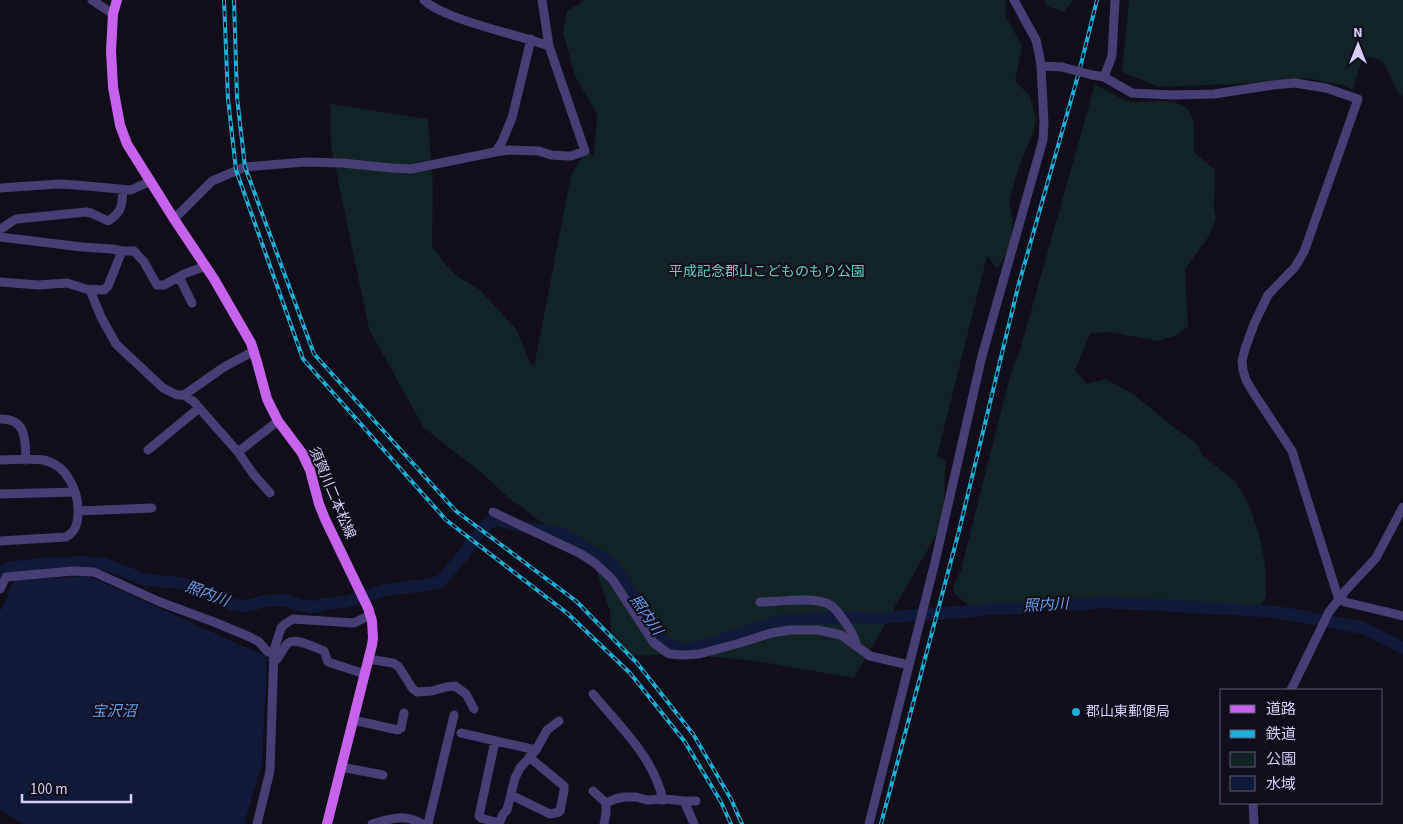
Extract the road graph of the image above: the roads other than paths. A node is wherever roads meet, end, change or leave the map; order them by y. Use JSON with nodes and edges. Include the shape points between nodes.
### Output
{"nodes":[{"id":1,"x":92,"y":0,"type":"edge"},
{"id":2,"x":117,"y":0,"type":"edge"},
{"id":3,"x":424,"y":0,"type":"edge"},
{"id":4,"x":1014,"y":0,"type":"edge"},
{"id":5,"x":1115,"y":0,"type":"edge"},
{"id":6,"x":544,"y":1,"type":"edge"},
{"id":7,"x":113,"y":14,"type":"junction"},
{"id":8,"x":531,"y":39,"type":"junction"},
{"id":9,"x":549,"y":46,"type":"junction"},
{"id":10,"x":1041,"y":66,"type":"junction"},
{"id":11,"x":1104,"y":77,"type":"junction"},
{"id":12,"x":495,"y":152,"type":"junction"},
{"id":13,"x":151,"y":181,"type":"junction"},
{"id":14,"x":0,"y":188,"type":"edge"},
{"id":15,"x":123,"y":190,"type":"junction"},
{"id":16,"x":174,"y":219,"type":"junction"},
{"id":17,"x":1,"y":232,"type":"edge"},
{"id":18,"x":122,"y":251,"type":"junction"},
{"id":19,"x":206,"y":266,"type":"junction"},
{"id":20,"x":179,"y":277,"type":"junction"},
{"id":21,"x":0,"y":282,"type":"edge"},
{"id":22,"x":90,"y":290,"type":"junction"},
{"id":23,"x":192,"y":303,"type":"dead end"},
{"id":24,"x":254,"y":351,"type":"junction"},
{"id":25,"x":184,"y":395,"type":"junction"},
{"id":26,"x":199,"y":408,"type":"junction"},
{"id":27,"x":0,"y":419,"type":"edge"},
{"id":28,"x":278,"y":421,"type":"junction"},
{"id":29,"x":148,"y":450,"type":"dead end"},
{"id":30,"x":238,"y":452,"type":"junction"},
{"id":31,"x":0,"y":460,"type":"edge"},
{"id":32,"x":26,"y":460,"type":"junction"},
{"id":33,"x":75,"y":492,"type":"junction"},
{"id":34,"x":270,"y":493,"type":"dead end"},
{"id":35,"x":0,"y":494,"type":"edge"},
{"id":36,"x":1403,"y":507,"type":"edge"},
{"id":37,"x":152,"y":508,"type":"dead end"},
{"id":38,"x":78,"y":511,"type":"junction"},
{"id":39,"x":494,"y":512,"type":"dead end"},
{"id":40,"x":0,"y":541,"type":"edge"},
{"id":41,"x":0,"y":589,"type":"edge"},
{"id":42,"x":1340,"y":599,"type":"junction"},
{"id":43,"x":760,"y":602,"type":"dead end"},
{"id":44,"x":370,"y":612,"type":"junction"},
{"id":45,"x":1403,"y":616,"type":"edge"},
{"id":46,"x":857,"y":647,"type":"junction"},
{"id":47,"x":274,"y":657,"type":"junction"},
{"id":48,"x":368,"y":659,"type":"junction"},
{"id":49,"x":908,"y":665,"type":"junction"},
{"id":50,"x":365,"y":674,"type":"junction"},
{"id":51,"x":1291,"y":689,"type":"edge"},
{"id":52,"x":593,"y":694,"type":"dead end"},
{"id":53,"x":474,"y":709,"type":"dead end"},
{"id":54,"x":404,"y":713,"type":"dead end"},
{"id":55,"x":454,"y":715,"type":"dead end"},
{"id":56,"x":353,"y":720,"type":"junction"},
{"id":57,"x":559,"y":721,"type":"dead end"},
{"id":58,"x":461,"y":733,"type":"dead end"},
{"id":59,"x":495,"y":740,"type":"junction"},
{"id":60,"x":536,"y":750,"type":"junction"},
{"id":61,"x":529,"y":757,"type":"junction"},
{"id":62,"x":341,"y":767,"type":"junction"},
{"id":63,"x":382,"y":775,"type":"dead end"},
{"id":64,"x":593,"y":791,"type":"dead end"},
{"id":65,"x":511,"y":795,"type":"junction"},
{"id":66,"x":663,"y":800,"type":"junction"},
{"id":67,"x":684,"y":801,"type":"junction"},
{"id":68,"x":696,"y":801,"type":"dead end"},
{"id":69,"x":606,"y":803,"type":"junction"},
{"id":70,"x":1253,"y":804,"type":"edge"},
{"id":71,"x":499,"y":823,"type":"edge"},
{"id":72,"x":257,"y":824,"type":"edge"},
{"id":73,"x":326,"y":824,"type":"edge"},
{"id":74,"x":372,"y":824,"type":"edge"},
{"id":75,"x":422,"y":824,"type":"edge"},
{"id":76,"x":428,"y":824,"type":"edge"},
{"id":77,"x":604,"y":824,"type":"edge"},
{"id":78,"x":694,"y":824,"type":"edge"},
{"id":79,"x":869,"y":824,"type":"edge"},
{"id":80,"x":1254,"y":824,"type":"edge"}],
"edges":[{"from":1,"to":7,"type":"street"},
{"from":2,"to":7,"type":"main road","name":"須賀川二本松線"},
{"from":3,"to":8,"type":"street","via":[[464,21]]},
{"from":4,"to":10,"type":"street","via":[[1036,40]]},
{"from":5,"to":11,"type":"street","via":[[1112,56]]},
{"from":6,"to":9,"type":"street"},
{"from":7,"to":13,"type":"main road","name":"須賀川二本松線","via":[[113,87],[120,125]]},
{"from":8,"to":9,"type":"street"},
{"from":8,"to":12,"type":"street","via":[[512,118]]},
{"from":9,"to":12,"type":"street","via":[[584,151],[571,156],[539,151]]},
{"from":10,"to":11,"type":"street","bridge":true,"via":[[1062,67]]},
{"from":10,"to":49,"type":"street","via":[[1043,140],[982,356]]},
{"from":11,"to":42,"type":"street","via":[[1132,93],[1214,94],[1295,83],[1326,88],[1358,99],[1304,252],[1295,267],[1268,294],[1242,361],[1249,386],[1292,452]]},
{"from":12,"to":16,"type":"street","via":[[411,169],[306,162],[245,167],[212,180]]},
{"from":13,"to":15,"type":"street"},
{"from":13,"to":16,"type":"main road","name":"須賀川二本松線"},
{"from":14,"to":15,"type":"street","via":[[60,184]]},
{"from":15,"to":17,"type":"street","via":[[121,209],[108,221],[86,212],[17,219]]},
{"from":16,"to":19,"type":"main road","name":"須賀川二本松線"},
{"from":17,"to":18,"type":"street"},
{"from":18,"to":20,"type":"street","via":[[134,252],[157,285]]},
{"from":18,"to":22,"type":"street","via":[[108,286],[104,290]]},
{"from":19,"to":20,"type":"street"},
{"from":19,"to":24,"type":"main road","name":"須賀川二本松線"},
{"from":20,"to":23,"type":"street"},
{"from":21,"to":22,"type":"street","via":[[67,283]]},
{"from":22,"to":25,"type":"street","via":[[116,344],[163,388]]},
{"from":24,"to":25,"type":"street"},
{"from":24,"to":28,"type":"main road","name":"須賀川二本松線","via":[[267,399]]},
{"from":25,"to":26,"type":"street"},
{"from":26,"to":29,"type":"street"},
{"from":26,"to":30,"type":"street"},
{"from":27,"to":32,"type":"street","via":[[12,420],[21,427]]},
{"from":28,"to":30,"type":"street"},
{"from":28,"to":44,"type":"main road","name":"須賀川二本松線","via":[[302,453],[325,519]]},
{"from":30,"to":34,"type":"street"},
{"from":31,"to":32,"type":"street"},
{"from":32,"to":33,"type":"street","via":[[44,460],[56,466],[66,474]]},
{"from":33,"to":35,"type":"street"},
{"from":33,"to":38,"type":"street"},
{"from":36,"to":42,"type":"street","via":[[1376,558]]},
{"from":37,"to":38,"type":"street"},
{"from":38,"to":40,"type":"street","via":[[78,522],[72,534],[66,537]]},
{"from":39,"to":46,"type":"street","via":[[596,564],[612,579],[654,643],[669,654],[699,654],[790,630],[834,633]]},
{"from":41,"to":47,"type":"street","via":[[6,577],[94,572],[250,637]]},
{"from":42,"to":45,"type":"street"},
{"from":42,"to":51,"type":"street","via":[[1324,620]]},
{"from":43,"to":46,"type":"street","via":[[817,600],[828,603],[848,626]]},
{"from":44,"to":47,"type":"street","via":[[354,623],[293,619],[282,628]]},
{"from":44,"to":48,"type":"main road","name":"須賀川二本松線","via":[[373,638]]},
{"from":46,"to":49,"type":"street","via":[[870,656]]},
{"from":47,"to":50,"type":"street","via":[[276,660],[288,644],[302,642],[324,652],[328,662]]},
{"from":47,"to":72,"type":"street","via":[[270,771]]},
{"from":48,"to":50,"type":"main road","name":"須賀川二本松線"},
{"from":48,"to":53,"type":"street","via":[[394,663],[417,692],[455,686],[466,694]]},
{"from":49,"to":79,"type":"street"},
{"from":50,"to":56,"type":"main road","name":"須賀川二本松線"},
{"from":52,"to":66,"type":"street","via":[[638,746],[659,782]]},
{"from":54,"to":56,"type":"street","via":[[398,730]]},
{"from":55,"to":76,"type":"street"},
{"from":56,"to":62,"type":"main road","name":"須賀川二本松線"},
{"from":57,"to":60,"type":"street","via":[[547,730]]},
{"from":58,"to":59,"type":"street"},
{"from":59,"to":60,"type":"street"},
{"from":59,"to":71,"type":"street","via":[[478,816]]},
{"from":60,"to":61,"type":"street"},
{"from":61,"to":65,"type":"street","via":[[515,778]]},
{"from":61,"to":65,"type":"street","via":[[564,786],[560,811],[552,814]]},
{"from":62,"to":63,"type":"street"},
{"from":62,"to":73,"type":"main road","name":"須賀川二本松線"},
{"from":64,"to":69,"type":"street"},
{"from":65,"to":71,"type":"street"},
{"from":66,"to":67,"type":"street"},
{"from":66,"to":69,"type":"street","via":[[624,797]]},
{"from":67,"to":68,"type":"street"},
{"from":67,"to":78,"type":"street"},
{"from":69,"to":77,"type":"street"},
{"from":70,"to":80,"type":"street"},
{"from":74,"to":75,"type":"street","via":[[400,816]]}]}
